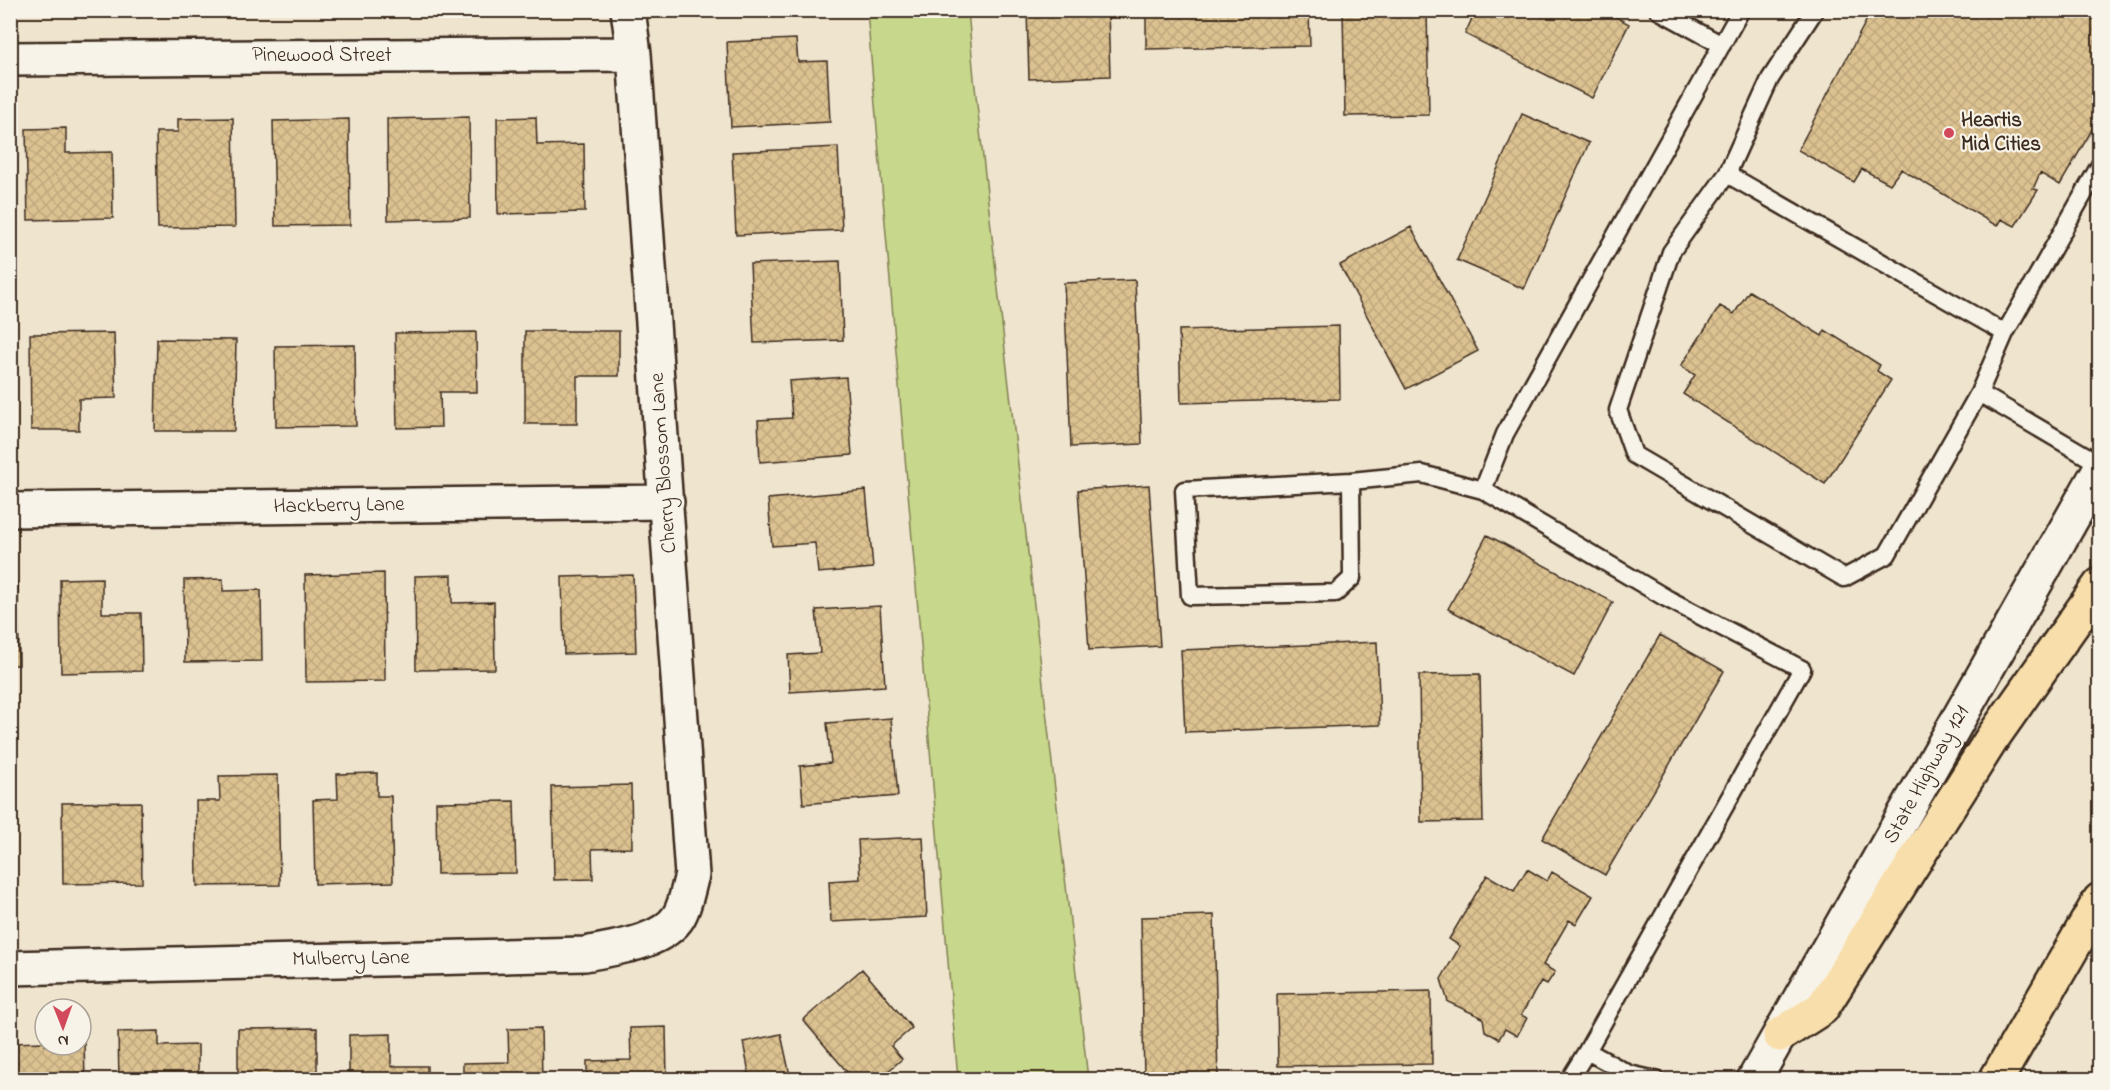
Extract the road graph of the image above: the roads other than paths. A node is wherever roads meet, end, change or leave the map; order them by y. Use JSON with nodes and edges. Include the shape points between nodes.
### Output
{"nodes":[{"id":1,"x":628,"y":10,"type":"edge"},
{"id":2,"x":1658,"y":10,"type":"edge"},
{"id":3,"x":1741,"y":10,"type":"edge"},
{"id":4,"x":1815,"y":10,"type":"edge"},
{"id":5,"x":1722,"y":45,"type":"junction"},
{"id":6,"x":634,"y":54,"type":"junction"},
{"id":7,"x":10,"y":59,"type":"edge"},
{"id":8,"x":2100,"y":165,"type":"edge"},
{"id":9,"x":1727,"y":174,"type":"junction"},
{"id":10,"x":2006,"y":333,"type":"junction"},
{"id":11,"x":1978,"y":393,"type":"junction"},
{"id":12,"x":2100,"y":464,"type":"edge"},
{"id":13,"x":2100,"y":469,"type":"edge"},
{"id":14,"x":1351,"y":481,"type":"junction"},
{"id":15,"x":1484,"y":490,"type":"junction"},
{"id":16,"x":667,"y":502,"type":"junction"},
{"id":17,"x":10,"y":510,"type":"edge"},
{"id":18,"x":2100,"y":585,"type":"edge"},
{"id":19,"x":2100,"y":900,"type":"edge"},
{"id":20,"x":680,"y":914,"type":"joint"},
{"id":21,"x":10,"y":968,"type":"edge"},
{"id":22,"x":1780,"y":1035,"type":"junction"},
{"id":23,"x":1587,"y":1052,"type":"junction"},
{"id":24,"x":1569,"y":1080,"type":"edge"},
{"id":25,"x":1656,"y":1080,"type":"edge"},
{"id":26,"x":1754,"y":1080,"type":"edge"},
{"id":27,"x":1996,"y":1080,"type":"edge"}],
"edges":[{"from":1,"to":6,"type":"street","name":"Cherry Blossom Lane"},
{"from":2,"to":5,"type":"lane"},
{"from":3,"to":5,"type":"lane"},
{"from":4,"to":9,"type":"lane","via":[[1770,78]]},
{"from":5,"to":15,"type":"lane","via":[[1506,434]]},
{"from":6,"to":7,"type":"street","name":"Pinewood Street"},
{"from":6,"to":16,"type":"street","name":"Cherry Blossom Lane"},
{"from":8,"to":10,"type":"lane"},
{"from":9,"to":10,"type":"lane"},
{"from":9,"to":11,"type":"lane","via":[[1671,252],[1617,410],[1634,455],[1844,578],[1887,555]]},
{"from":10,"to":11,"type":"lane"},
{"from":11,"to":12,"type":"lane"},
{"from":13,"to":22,"type":"street","name":"State Highway 121"},
{"from":14,"to":14,"type":"lane","via":[[1352,578],[1336,593],[1191,596],[1184,490]]},
{"from":14,"to":15,"type":"lane","via":[[1422,474]]},
{"from":15,"to":23,"type":"lane","via":[[1666,598],[1802,669]]},
{"from":16,"to":17,"type":"street","name":"Hackberry Lane"},
{"from":16,"to":20,"type":"street","name":"Cherry Blossom Lane","via":[[692,875]]},
{"from":18,"to":22,"type":"highway","via":[[1991,740],[1822,1008]]},
{"from":19,"to":27,"type":"highway"},
{"from":20,"to":21,"type":"street","name":"Mulberry Lane","via":[[670,928],[635,944],[585,954]]},
{"from":22,"to":26,"type":"street","name":"State Highway 121"},
{"from":23,"to":24,"type":"lane"},
{"from":23,"to":25,"type":"lane","via":[[1629,1074]]}]}
